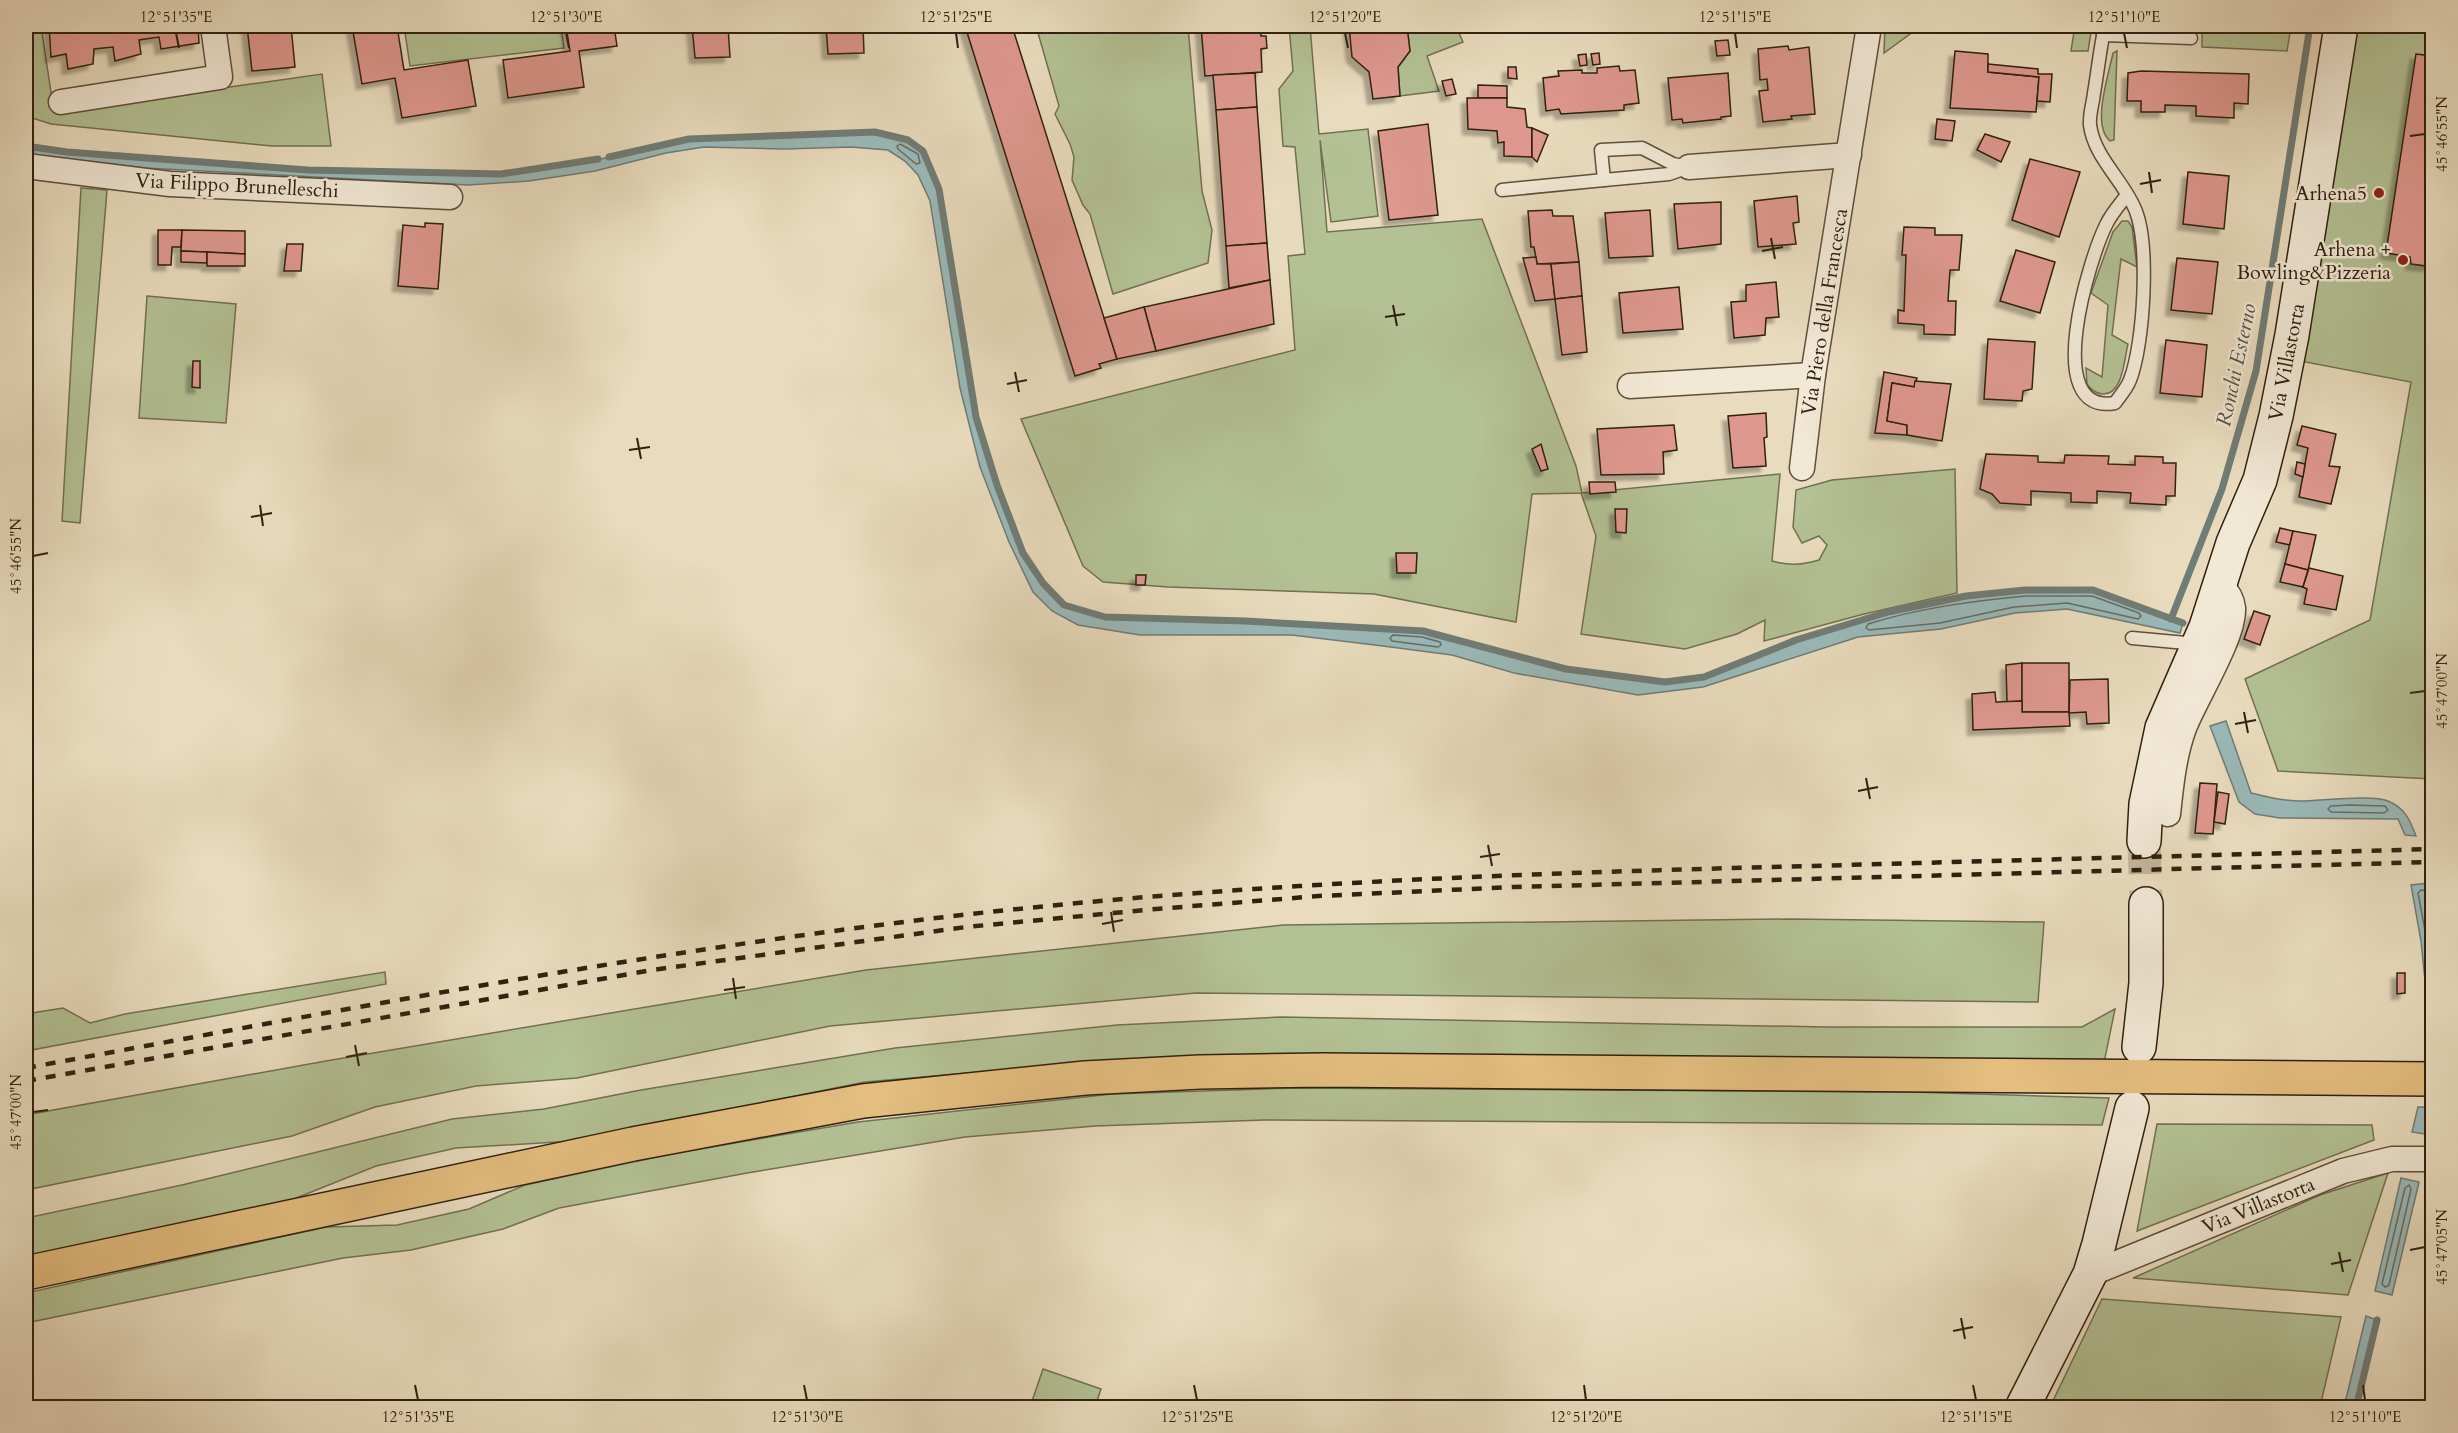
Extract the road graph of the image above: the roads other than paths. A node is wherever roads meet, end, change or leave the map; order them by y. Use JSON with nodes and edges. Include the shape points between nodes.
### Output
{"nodes":[{"id":1,"x":213,"y":26,"type":"edge"},
{"id":2,"x":1869,"y":26,"type":"edge"},
{"id":3,"x":2341,"y":26,"type":"edge"},
{"id":4,"x":2104,"y":30,"type":"edge"},
{"id":5,"x":2191,"y":38,"type":"dead end"},
{"id":6,"x":61,"y":102,"type":"dead end"},
{"id":7,"x":1849,"y":155,"type":"junction"},
{"id":8,"x":26,"y":166,"type":"edge"},
{"id":9,"x":1689,"y":167,"type":"junction"},
{"id":10,"x":1605,"y":180,"type":"junction"},
{"id":11,"x":1502,"y":190,"type":"dead end"},
{"id":12,"x":2127,"y":195,"type":"junction"},
{"id":13,"x":450,"y":196,"type":"dead end"},
{"id":14,"x":1813,"y":375,"type":"junction"},
{"id":15,"x":1630,"y":386,"type":"dead end"},
{"id":16,"x":1802,"y":468,"type":"dead end"},
{"id":17,"x":2220,"y":584,"type":"junction"},
{"id":18,"x":2132,"y":638,"type":"dead end"},
{"id":19,"x":2198,"y":644,"type":"junction"},
{"id":20,"x":2168,"y":814,"type":"dead end"},
{"id":21,"x":2144,"y":841,"type":"tunnel mouth"},
{"id":22,"x":2146,"y":904,"type":"tunnel mouth"},
{"id":23,"x":2139,"y":1047,"type":"dead end"},
{"id":24,"x":2433,"y":1079,"type":"edge"},
{"id":25,"x":2132,"y":1108,"type":"dead end"},
{"id":26,"x":2433,"y":1159,"type":"edge"},
{"id":27,"x":26,"y":1273,"type":"edge"},
{"id":28,"x":2090,"y":1274,"type":"junction"},
{"id":29,"x":2022,"y":1407,"type":"edge"}],
"edges":[{"from":1,"to":6,"type":"street","via":[[220,77]]},
{"from":2,"to":7,"type":"street","name":"Via Piero della Francesca"},
{"from":3,"to":17,"type":"street","name":"Via Villastorta","via":[[2276,416],[2260,480]]},
{"from":4,"to":5,"type":"lane"},
{"from":4,"to":12,"type":"lane","via":[[2090,124],[2096,143]]},
{"from":7,"to":9,"type":"street"},
{"from":7,"to":14,"type":"street","name":"Via Piero della Francesca"},
{"from":8,"to":13,"type":"street","name":"Via Filippo Brunelleschi","via":[[170,184]]},
{"from":9,"to":10,"type":"lane","via":[[1669,174]]},
{"from":9,"to":10,"type":"lane","via":[[1673,164],[1642,148],[1601,150]]},
{"from":10,"to":11,"type":"lane"},
{"from":12,"to":12,"type":"lane","via":[[2106,224],[2091,261],[2074,337],[2081,391],[2104,405],[2115,403],[2130,381],[2144,287],[2143,247],[2136,210]]},
{"from":14,"to":15,"type":"street"},
{"from":14,"to":16,"type":"street","name":"Via Piero della Francesca"},
{"from":17,"to":19,"type":"street","name":"Via Villastorta"},
{"from":17,"to":20,"type":"street","via":[[2233,608],[2231,627],[2184,728]]},
{"from":18,"to":19,"type":"lane"},
{"from":19,"to":21,"type":"street","name":"Via Villastorta","via":[[2162,728],[2146,804]]},
{"from":22,"to":23,"type":"street","via":[[2146,982]]},
{"from":24,"to":27,"type":"highway","via":[[1335,1070],[1085,1078],[852,1103],[633,1144]]},
{"from":25,"to":28,"type":"street"},
{"from":26,"to":28,"type":"street","name":"Via Villastorta","via":[[2392,1158],[2333,1175]]},
{"from":28,"to":29,"type":"street"}]}
